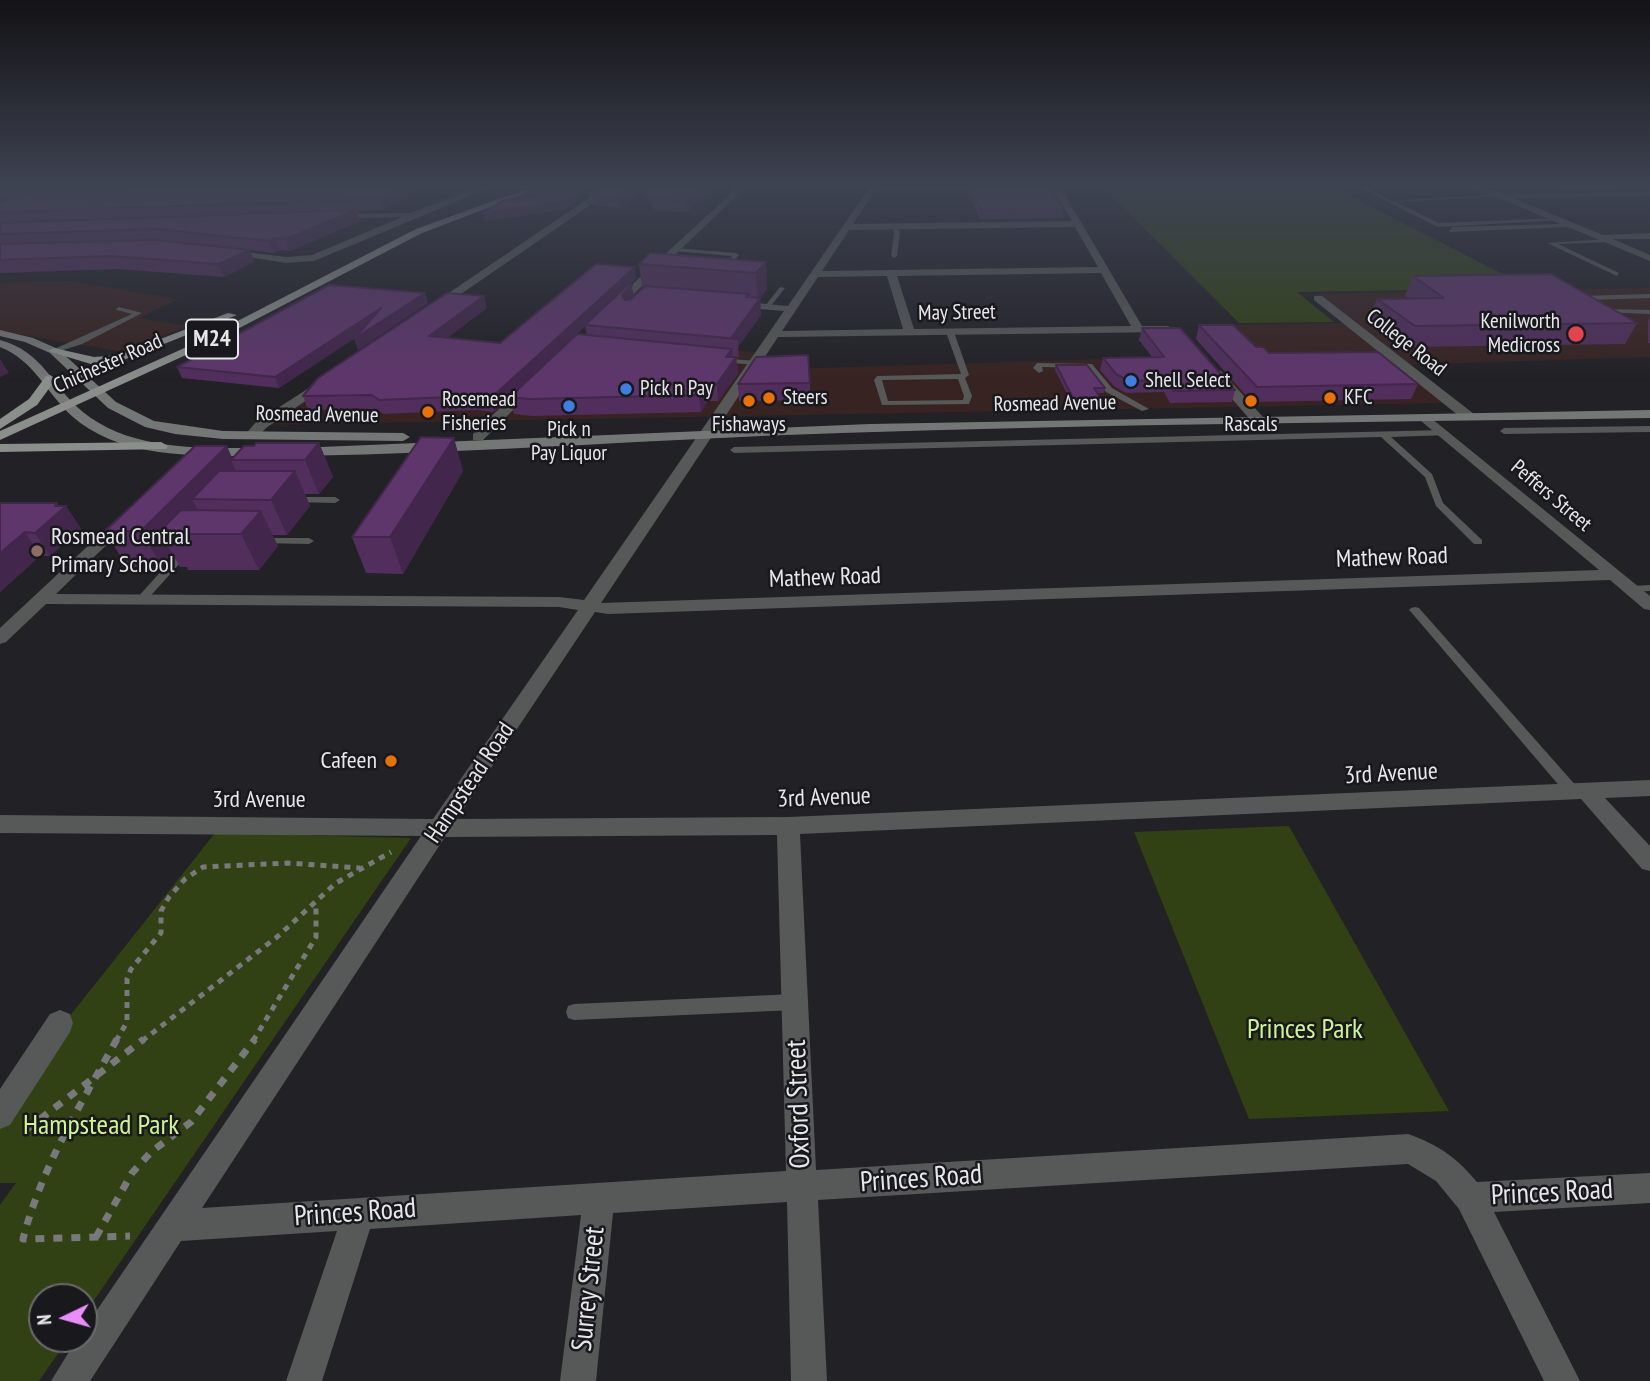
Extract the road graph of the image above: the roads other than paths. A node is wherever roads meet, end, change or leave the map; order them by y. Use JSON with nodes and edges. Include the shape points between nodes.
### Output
{"nodes":[{"id":1,"x":228,"y":252,"type":"edge"},
{"id":2,"x":327,"y":252,"type":"edge"},
{"id":3,"x":358,"y":252,"type":"edge"},
{"id":4,"x":378,"y":252,"type":"edge"},
{"id":5,"x":515,"y":252,"type":"edge"},
{"id":6,"x":672,"y":252,"type":"edge"},
{"id":7,"x":705,"y":252,"type":"edge"},
{"id":8,"x":829,"y":252,"type":"edge"},
{"id":9,"x":894,"y":252,"type":"edge"},
{"id":10,"x":1093,"y":252,"type":"edge"},
{"id":11,"x":1570,"y":252,"type":"edge"},
{"id":12,"x":894,"y":256,"type":"dead end"},
{"id":13,"x":1103,"y":270,"type":"junction"},
{"id":14,"x":891,"y":273,"type":"junction"},
{"id":15,"x":815,"y":274,"type":"junction"},
{"id":16,"x":1617,"y":274,"type":"dead end"},
{"id":17,"x":648,"y":275,"type":"junction"},
{"id":18,"x":659,"y":275,"type":"edge"},
{"id":19,"x":716,"y":278,"type":"edge"},
{"id":20,"x":782,"y":288,"type":"dead end"},
{"id":21,"x":627,"y":295,"type":"junction"},
{"id":22,"x":646,"y":296,"type":"edge"},
{"id":23,"x":1650,"y":296,"type":"edge"},
{"id":24,"x":1318,"y":298,"type":"dead end"},
{"id":25,"x":727,"y":303,"type":"edge"},
{"id":26,"x":768,"y":306,"type":"junction"},
{"id":27,"x":119,"y":309,"type":"dead end"},
{"id":28,"x":792,"y":309,"type":"junction"},
{"id":29,"x":609,"y":312,"type":"edge"},
{"id":30,"x":1650,"y":312,"type":"edge"},
{"id":31,"x":425,"y":314,"type":"edge"},
{"id":32,"x":232,"y":315,"type":"junction"},
{"id":33,"x":1138,"y":329,"type":"junction"},
{"id":34,"x":909,"y":332,"type":"junction"},
{"id":35,"x":950,"y":332,"type":"junction"},
{"id":36,"x":1179,"y":332,"type":"edge"},
{"id":37,"x":0,"y":333,"type":"edge"},
{"id":38,"x":776,"y":334,"type":"junction"},
{"id":39,"x":0,"y":343,"type":"edge"},
{"id":40,"x":54,"y":351,"type":"junction"},
{"id":41,"x":717,"y":359,"type":"edge"},
{"id":42,"x":756,"y":363,"type":"junction"},
{"id":43,"x":1210,"y":366,"type":"edge"},
{"id":44,"x":1039,"y":371,"type":"dead end"},
{"id":45,"x":336,"y":374,"type":"edge"},
{"id":46,"x":544,"y":374,"type":"edge"},
{"id":47,"x":961,"y":377,"type":"junction"},
{"id":48,"x":50,"y":379,"type":"junction"},
{"id":49,"x":93,"y":388,"type":"junction"},
{"id":50,"x":66,"y":401,"type":"junction"},
{"id":51,"x":1145,"y":409,"type":"dead end"},
{"id":52,"x":1650,"y":414,"type":"edge"},
{"id":53,"x":1574,"y":415,"type":"junction"},
{"id":54,"x":1469,"y":417,"type":"junction"},
{"id":55,"x":1426,"y":418,"type":"junction"},
{"id":56,"x":1258,"y":420,"type":"junction"},
{"id":57,"x":0,"y":426,"type":"edge"},
{"id":58,"x":1016,"y":426,"type":"junction"},
{"id":59,"x":1594,"y":429,"type":"junction"},
{"id":60,"x":1650,"y":429,"type":"edge"},
{"id":61,"x":1504,"y":431,"type":"dead end"},
{"id":62,"x":1444,"y":433,"type":"junction"},
{"id":63,"x":707,"y":434,"type":"junction"},
{"id":64,"x":1384,"y":435,"type":"junction"},
{"id":65,"x":0,"y":436,"type":"edge"},
{"id":66,"x":251,"y":436,"type":"junction"},
{"id":67,"x":478,"y":437,"type":"junction"},
{"id":68,"x":545,"y":440,"type":"junction"},
{"id":69,"x":1024,"y":442,"type":"junction"},
{"id":70,"x":161,"y":446,"type":"junction"},
{"id":71,"x":0,"y":448,"type":"edge"},
{"id":72,"x":202,"y":450,"type":"junction"},
{"id":73,"x":734,"y":450,"type":"dead end"},
{"id":74,"x":343,"y":452,"type":"junction"},
{"id":75,"x":181,"y":466,"type":"edge"},
{"id":76,"x":284,"y":500,"type":"edge"},
{"id":77,"x":335,"y":500,"type":"dead end"},
{"id":78,"x":143,"y":503,"type":"edge"},
{"id":79,"x":195,"y":540,"type":"edge"},
{"id":80,"x":246,"y":541,"type":"edge"},
{"id":81,"x":309,"y":541,"type":"dead end"},
{"id":82,"x":1478,"y":542,"type":"dead end"},
{"id":83,"x":1613,"y":575,"type":"junction"},
{"id":84,"x":1650,"y":588,"type":"edge"},
{"id":85,"x":1630,"y":589,"type":"junction"},
{"id":86,"x":40,"y":599,"type":"junction"},
{"id":87,"x":141,"y":600,"type":"junction"},
{"id":88,"x":1650,"y":605,"type":"edge"},
{"id":89,"x":592,"y":606,"type":"junction"},
{"id":90,"x":1415,"y":610,"type":"dead end"},
{"id":91,"x":0,"y":638,"type":"edge"},
{"id":92,"x":1650,"y":789,"type":"edge"},
{"id":93,"x":1580,"y":792,"type":"junction"},
{"id":94,"x":0,"y":824,"type":"edge"},
{"id":95,"x":788,"y":826,"type":"junction"},
{"id":96,"x":439,"y":828,"type":"junction"},
{"id":97,"x":1650,"y":862,"type":"edge"},
{"id":98,"x":795,"y":1002,"type":"junction"},
{"id":99,"x":574,"y":1012,"type":"dead end"},
{"id":100,"x":60,"y":1023,"type":"dead end"},
{"id":101,"x":0,"y":1115,"type":"edge"},
{"id":102,"x":802,"y":1187,"type":"junction"},
{"id":103,"x":1650,"y":1188,"type":"edge"},
{"id":104,"x":599,"y":1197,"type":"junction"},
{"id":105,"x":1470,"y":1198,"type":"junction"},
{"id":106,"x":359,"y":1213,"type":"junction"},
{"id":107,"x":174,"y":1226,"type":"junction"},
{"id":108,"x":69,"y":1381,"type":"edge"},
{"id":109,"x":304,"y":1381,"type":"edge"},
{"id":110,"x":578,"y":1381,"type":"edge"},
{"id":111,"x":809,"y":1381,"type":"edge"},
{"id":112,"x":1562,"y":1381,"type":"edge"}],
"edges":[{"from":1,"to":2,"type":"street","via":[[286,260]]},
{"from":3,"to":32,"type":"main road","name":"Chichester Road","number":"M24"},
{"from":4,"to":49,"type":"main road","name":"Chichester Road","number":"M24","via":[[236,327]]},
{"from":5,"to":31,"type":"street"},
{"from":6,"to":17,"type":"street"},
{"from":7,"to":19,"type":"lane","via":[[736,255]]},
{"from":8,"to":15,"type":"street","name":"Hampstead Road"},
{"from":9,"to":12,"type":"lane"},
{"from":10,"to":13,"type":"street"},
{"from":11,"to":16,"type":"lane"},
{"from":13,"to":14,"type":"street"},
{"from":13,"to":33,"type":"street"},
{"from":14,"to":15,"type":"street"},
{"from":14,"to":34,"type":"street"},
{"from":15,"to":28,"type":"street","name":"Hampstead Road"},
{"from":17,"to":18,"type":"lane"},
{"from":17,"to":21,"type":"street"},
{"from":20,"to":26,"type":"lane"},
{"from":21,"to":22,"type":"street"},
{"from":21,"to":29,"type":"street"},
{"from":23,"to":30,"type":"lane","via":[[1581,298],[1605,311]]},
{"from":24,"to":54,"type":"street","name":"College Road"},
{"from":25,"to":26,"type":"street"},
{"from":26,"to":28,"type":"street"},
{"from":27,"to":40,"type":"lane","via":[[139,313]]},
{"from":28,"to":38,"type":"street","name":"Hampstead Road"},
{"from":32,"to":40,"type":"main road","via":[[121,358],[83,360]]},
{"from":32,"to":49,"type":"main road","name":"Chichester Road","number":"M24"},
{"from":33,"to":35,"type":"street","name":"May Street"},
{"from":33,"to":36,"type":"street","name":"May Street"},
{"from":34,"to":35,"type":"street","name":"May Street"},
{"from":34,"to":38,"type":"street","name":"May Street"},
{"from":35,"to":47,"type":"lane","via":[[966,373]]},
{"from":37,"to":40,"type":"main road"},
{"from":38,"to":42,"type":"street","name":"Hampstead Road"},
{"from":39,"to":48,"type":"main road","name":"Rosmead Avenue","via":[[26,355]]},
{"from":40,"to":49,"type":"main road","name":"Rosmead Avenue"},
{"from":41,"to":42,"type":"lane"},
{"from":42,"to":63,"type":"street","name":"Hampstead Road"},
{"from":43,"to":56,"type":"street"},
{"from":44,"to":51,"type":"lane","via":[[1040,365],[1089,366],[1109,390]]},
{"from":45,"to":66,"type":"street"},
{"from":46,"to":67,"type":"street"},
{"from":47,"to":47,"type":"lane","via":[[966,401],[885,403],[878,380]]},
{"from":48,"to":50,"type":"main road","name":"Rosmead Avenue"},
{"from":48,"to":57,"type":"main road","via":[[33,402]]},
{"from":49,"to":50,"type":"main road","name":"Chichester Road","number":"M24"},
{"from":49,"to":66,"type":"main road","name":"Rosmead Avenue","via":[[133,418],[150,424]]},
{"from":50,"to":57,"type":"main road","name":"Chichester Road","number":"M24"},
{"from":50,"to":65,"type":"main road","name":"Chichester Road","number":"M24"},
{"from":50,"to":70,"type":"main road","name":"Rosmead Avenue","via":[[107,433]]},
{"from":52,"to":53,"type":"main road","name":"Rosmead Avenue"},
{"from":53,"to":54,"type":"main road","name":"Rosmead Avenue"},
{"from":53,"to":59,"type":"lane"},
{"from":54,"to":55,"type":"main road","name":"Rosmead Avenue"},
{"from":55,"to":56,"type":"main road","name":"Rosmead Avenue"},
{"from":55,"to":62,"type":"street","name":"Peffers Street"},
{"from":56,"to":58,"type":"main road","name":"Rosmead Avenue"},
{"from":58,"to":63,"type":"main road","name":"Rosmead Avenue"},
{"from":58,"to":69,"type":"lane"},
{"from":59,"to":60,"type":"lane"},
{"from":59,"to":61,"type":"lane"},
{"from":62,"to":64,"type":"lane"},
{"from":62,"to":83,"type":"street","name":"Peffers Street"},
{"from":63,"to":68,"type":"main road","name":"Rosmead Avenue"},
{"from":63,"to":89,"type":"street","name":"Hampstead Road"},
{"from":64,"to":69,"type":"lane"},
{"from":64,"to":82,"type":"lane","via":[[1429,476],[1439,504]]},
{"from":66,"to":67,"type":"main road","name":"Rosmead Avenue"},
{"from":66,"to":74,"type":"main road","via":[[265,445]]},
{"from":67,"to":68,"type":"main road","name":"Rosmead Avenue"},
{"from":68,"to":74,"type":"main road","name":"Rosmead Avenue"},
{"from":69,"to":73,"type":"lane"},
{"from":70,"to":71,"type":"main road"},
{"from":70,"to":72,"type":"main road","name":"Rosmead Avenue"},
{"from":72,"to":74,"type":"main road","name":"Rosmead Avenue"},
{"from":72,"to":75,"type":"street"},
{"from":76,"to":77,"type":"lane"},
{"from":78,"to":86,"type":"street"},
{"from":79,"to":87,"type":"lane"},
{"from":80,"to":81,"type":"lane"},
{"from":83,"to":85,"type":"street","name":"Peffers Street"},
{"from":83,"to":89,"type":"street","name":"Mathew Road","via":[[626,609]]},
{"from":84,"to":85,"type":"lane"},
{"from":85,"to":88,"type":"street","name":"Peffers Street"},
{"from":86,"to":87,"type":"street","name":"Mathew Road"},
{"from":86,"to":91,"type":"street"},
{"from":87,"to":89,"type":"street","name":"Mathew Road"},
{"from":89,"to":96,"type":"street","name":"Hampstead Road"},
{"from":90,"to":93,"type":"lane"},
{"from":92,"to":93,"type":"street","name":"3rd Avenue"},
{"from":93,"to":95,"type":"street","name":"3rd Avenue"},
{"from":93,"to":97,"type":"street"},
{"from":94,"to":96,"type":"street","name":"3rd Avenue"},
{"from":95,"to":96,"type":"street","name":"3rd Avenue"},
{"from":95,"to":98,"type":"street","name":"Oxford Street"},
{"from":96,"to":107,"type":"street","name":"Hampstead Road"},
{"from":98,"to":99,"type":"lane"},
{"from":98,"to":102,"type":"street","name":"Oxford Street"},
{"from":100,"to":101,"type":"street"},
{"from":102,"to":104,"type":"street","name":"Princes Road"},
{"from":102,"to":105,"type":"street","name":"Princes Road","via":[[1408,1149],[1447,1170]]},
{"from":102,"to":111,"type":"street","name":"Oxford Street"},
{"from":103,"to":105,"type":"street","name":"Princes Road"},
{"from":104,"to":106,"type":"street","name":"Princes Road"},
{"from":104,"to":110,"type":"street","name":"Surrey Street"},
{"from":105,"to":112,"type":"street"},
{"from":106,"to":107,"type":"street","name":"Princes Road"},
{"from":106,"to":109,"type":"street"},
{"from":107,"to":108,"type":"street","name":"Hampstead Road"}]}
